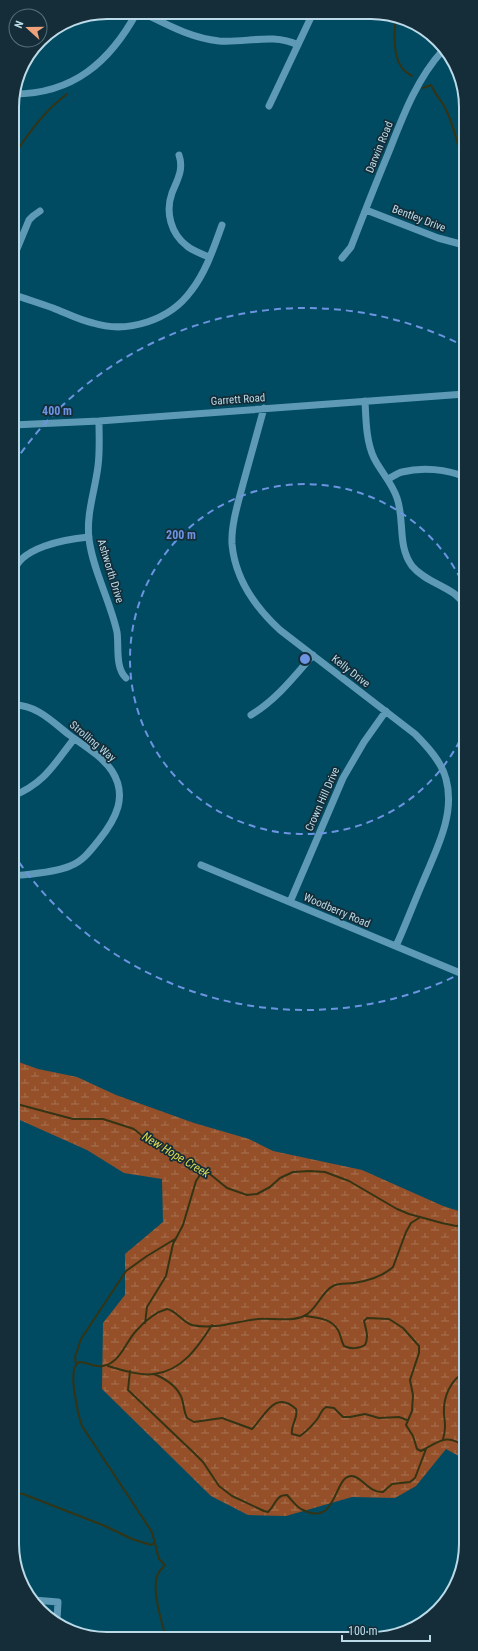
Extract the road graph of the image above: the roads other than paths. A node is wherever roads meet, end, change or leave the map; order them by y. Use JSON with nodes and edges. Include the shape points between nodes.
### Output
{"nodes":[{"id":1,"x":133,"y":19,"type":"edge"},
{"id":2,"x":156,"y":19,"type":"edge"},
{"id":3,"x":310,"y":19,"type":"edge"},
{"id":4,"x":298,"y":45,"type":"junction"},
{"id":5,"x":441,"y":53,"type":"edge"},
{"id":6,"x":20,"y":93,"type":"edge"},
{"id":7,"x":268,"y":106,"type":"dead end"},
{"id":8,"x":179,"y":155,"type":"dead end"},
{"id":9,"x":366,"y":210,"type":"junction"},
{"id":10,"x":40,"y":211,"type":"dead end"},
{"id":11,"x":222,"y":225,"type":"dead end"},
{"id":12,"x":19,"y":244,"type":"edge"},
{"id":13,"x":459,"y":244,"type":"edge"},
{"id":14,"x":209,"y":257,"type":"junction"},
{"id":15,"x":342,"y":258,"type":"dead end"},
{"id":16,"x":19,"y":297,"type":"edge"},
{"id":17,"x":459,"y":394,"type":"edge"},
{"id":18,"x":365,"y":401,"type":"junction"},
{"id":19,"x":264,"y":408,"type":"junction"},
{"id":20,"x":99,"y":421,"type":"junction"},
{"id":21,"x":19,"y":425,"type":"edge"},
{"id":22,"x":459,"y":475,"type":"edge"},
{"id":23,"x":388,"y":479,"type":"junction"},
{"id":24,"x":89,"y":537,"type":"junction"},
{"id":25,"x":19,"y":562,"type":"edge"},
{"id":26,"x":459,"y":598,"type":"edge"},
{"id":27,"x":312,"y":655,"type":"junction"},
{"id":28,"x":126,"y":678,"type":"dead end"},
{"id":29,"x":19,"y":706,"type":"edge"},
{"id":30,"x":386,"y":711,"type":"junction"},
{"id":31,"x":251,"y":715,"type":"dead end"},
{"id":32,"x":74,"y":739,"type":"junction"},
{"id":33,"x":19,"y":793,"type":"edge"},
{"id":34,"x":201,"y":865,"type":"dead end"},
{"id":35,"x":19,"y":875,"type":"edge"},
{"id":36,"x":290,"y":902,"type":"junction"},
{"id":37,"x":396,"y":946,"type":"junction"},
{"id":38,"x":459,"y":972,"type":"edge"},
{"id":39,"x":39,"y":1600,"type":"edge"},
{"id":40,"x":57,"y":1617,"type":"edge"}],
"edges":[{"from":1,"to":6,"type":"street","via":[[113,50],[83,75],[50,89]]},
{"from":2,"to":4,"type":"street","via":[[185,33],[208,40],[275,39]]},
{"from":3,"to":4,"type":"street"},
{"from":4,"to":7,"type":"street"},
{"from":5,"to":9,"type":"street","name":"Darwin Road","via":[[418,85]]},
{"from":8,"to":14,"type":"street","via":[[182,169],[169,204],[169,216],[186,245]]},
{"from":9,"to":13,"type":"street","name":"Bentley Drive"},
{"from":9,"to":15,"type":"street","name":"Darwin Road","via":[[351,247]]},
{"from":10,"to":12,"type":"street","via":[[29,220]]},
{"from":11,"to":14,"type":"street"},
{"from":14,"to":16,"type":"street","via":[[199,280],[183,302],[157,319],[142,324],[93,324]]},
{"from":17,"to":18,"type":"street","name":"Garrett Road"},
{"from":18,"to":19,"type":"street","name":"Garrett Road"},
{"from":18,"to":23,"type":"street","via":[[367,432],[373,457]]},
{"from":19,"to":20,"type":"street","name":"Garrett Road"},
{"from":19,"to":27,"type":"street","name":"Kelly Drive","via":[[237,507],[232,534],[233,552],[247,592],[255,604],[280,630]]},
{"from":20,"to":21,"type":"street","name":"Garrett Road"},
{"from":20,"to":24,"type":"street","name":"Ashworth Drive","via":[[100,454],[90,513]]},
{"from":22,"to":23,"type":"street","via":[[448,471],[425,470],[403,472]]},
{"from":23,"to":26,"type":"street","via":[[397,498],[401,538],[411,565]]},
{"from":24,"to":25,"type":"street","via":[[58,541],[37,550]]},
{"from":24,"to":28,"type":"street","name":"Ashworth Drive","via":[[93,560],[117,632],[120,668]]},
{"from":27,"to":30,"type":"street","name":"Kelly Drive"},
{"from":27,"to":31,"type":"street","via":[[287,685]]},
{"from":29,"to":32,"type":"street","name":"Strolling Way","via":[[36,710]]},
{"from":30,"to":36,"type":"street","name":"Crown Hill Drive","via":[[343,778]]},
{"from":30,"to":37,"type":"street","name":"Kelly Drive","via":[[425,744],[441,767],[448,788],[448,814],[441,838]]},
{"from":32,"to":33,"type":"street","via":[[40,782]]},
{"from":32,"to":35,"type":"street","name":"Strolling Way","via":[[107,764],[116,778],[120,802],[114,819],[88,853],[75,864]]},
{"from":34,"to":36,"type":"street","name":"Woodberry Road"},
{"from":36,"to":37,"type":"street","name":"Woodberry Road"},
{"from":37,"to":38,"type":"street","name":"Woodberry Road"},
{"from":39,"to":40,"type":"street","via":[[58,1602]]}]}
